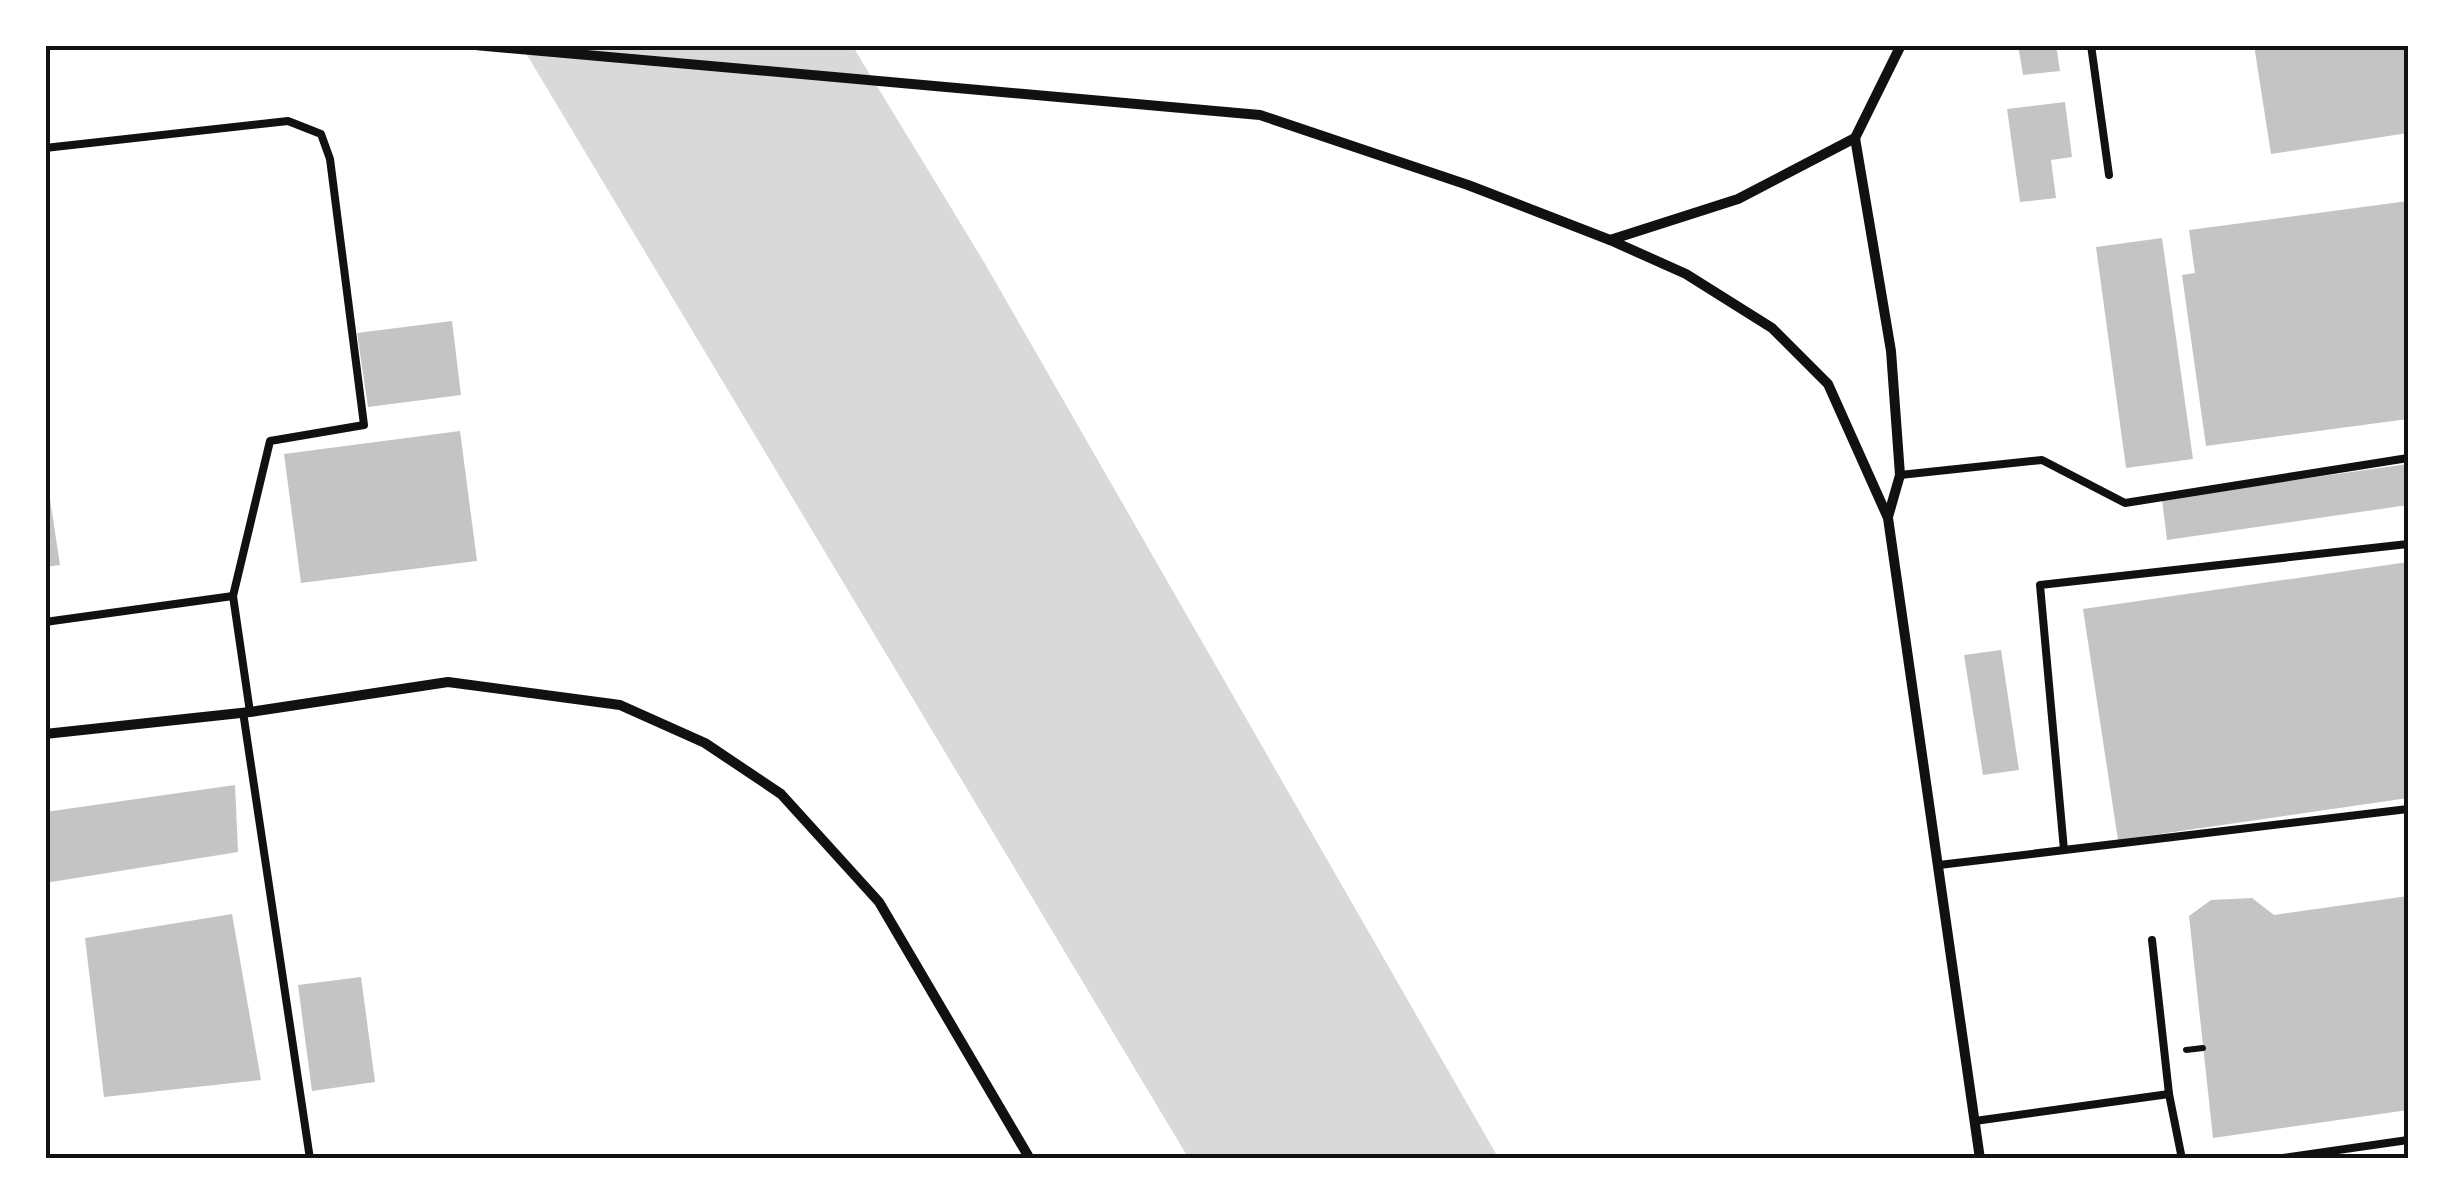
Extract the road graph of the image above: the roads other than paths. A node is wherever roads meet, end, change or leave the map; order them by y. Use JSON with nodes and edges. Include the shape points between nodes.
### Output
{"nodes":[{"id":1,"x":476,"y":45,"type":"edge"},
{"id":2,"x":1900,"y":45,"type":"edge"},
{"id":3,"x":2091,"y":45,"type":"edge"},
{"id":4,"x":1855,"y":138,"type":"junction"},
{"id":5,"x":45,"y":148,"type":"edge"},
{"id":6,"x":2109,"y":175,"type":"dead end"},
{"id":7,"x":1610,"y":240,"type":"junction"},
{"id":8,"x":2408,"y":458,"type":"edge"},
{"id":9,"x":1900,"y":476,"type":"junction"},
{"id":10,"x":1888,"y":518,"type":"junction"},
{"id":11,"x":2408,"y":544,"type":"edge"},
{"id":12,"x":233,"y":596,"type":"junction"},
{"id":13,"x":45,"y":622,"type":"edge"},
{"id":14,"x":247,"y":712,"type":"junction"},
{"id":15,"x":45,"y":734,"type":"edge"},
{"id":16,"x":2408,"y":809,"type":"edge"},
{"id":17,"x":2064,"y":850,"type":"junction"},
{"id":18,"x":1939,"y":865,"type":"junction"},
{"id":19,"x":2152,"y":940,"type":"dead end"},
{"id":20,"x":2170,"y":1094,"type":"junction"},
{"id":21,"x":1974,"y":1121,"type":"junction"},
{"id":22,"x":2408,"y":1140,"type":"edge"},
{"id":23,"x":310,"y":1159,"type":"edge"},
{"id":24,"x":1030,"y":1159,"type":"edge"},
{"id":25,"x":1980,"y":1159,"type":"edge"},
{"id":26,"x":2182,"y":1159,"type":"edge"},
{"id":27,"x":2276,"y":1159,"type":"edge"}],
"edges":[{"from":1,"to":7,"type":"street","via":[[1260,115]]},
{"from":2,"to":4,"type":"street"},
{"from":3,"to":6,"type":"lane"},
{"from":4,"to":7,"type":"street","via":[[1738,198]]},
{"from":4,"to":9,"type":"street","via":[[1891,352]]},
{"from":5,"to":12,"type":"lane","via":[[288,120],[321,134],[330,159],[364,425],[270,441]]},
{"from":7,"to":10,"type":"street","via":[[1686,274],[1772,328],[1828,384]]},
{"from":8,"to":9,"type":"lane","via":[[2125,502],[2042,460]]},
{"from":9,"to":10,"type":"street"},
{"from":10,"to":18,"type":"street"},
{"from":11,"to":17,"type":"lane","via":[[2040,585]]},
{"from":12,"to":13,"type":"lane"},
{"from":12,"to":14,"type":"lane"},
{"from":14,"to":15,"type":"street"},
{"from":14,"to":23,"type":"lane"},
{"from":14,"to":24,"type":"street","via":[[448,682],[620,705],[705,743],[781,794],[879,902]]},
{"from":16,"to":17,"type":"lane"},
{"from":17,"to":18,"type":"lane"},
{"from":18,"to":21,"type":"street"},
{"from":19,"to":20,"type":"lane"},
{"from":20,"to":21,"type":"lane"},
{"from":20,"to":26,"type":"lane"},
{"from":21,"to":25,"type":"street"},
{"from":22,"to":27,"type":"lane"}]}
